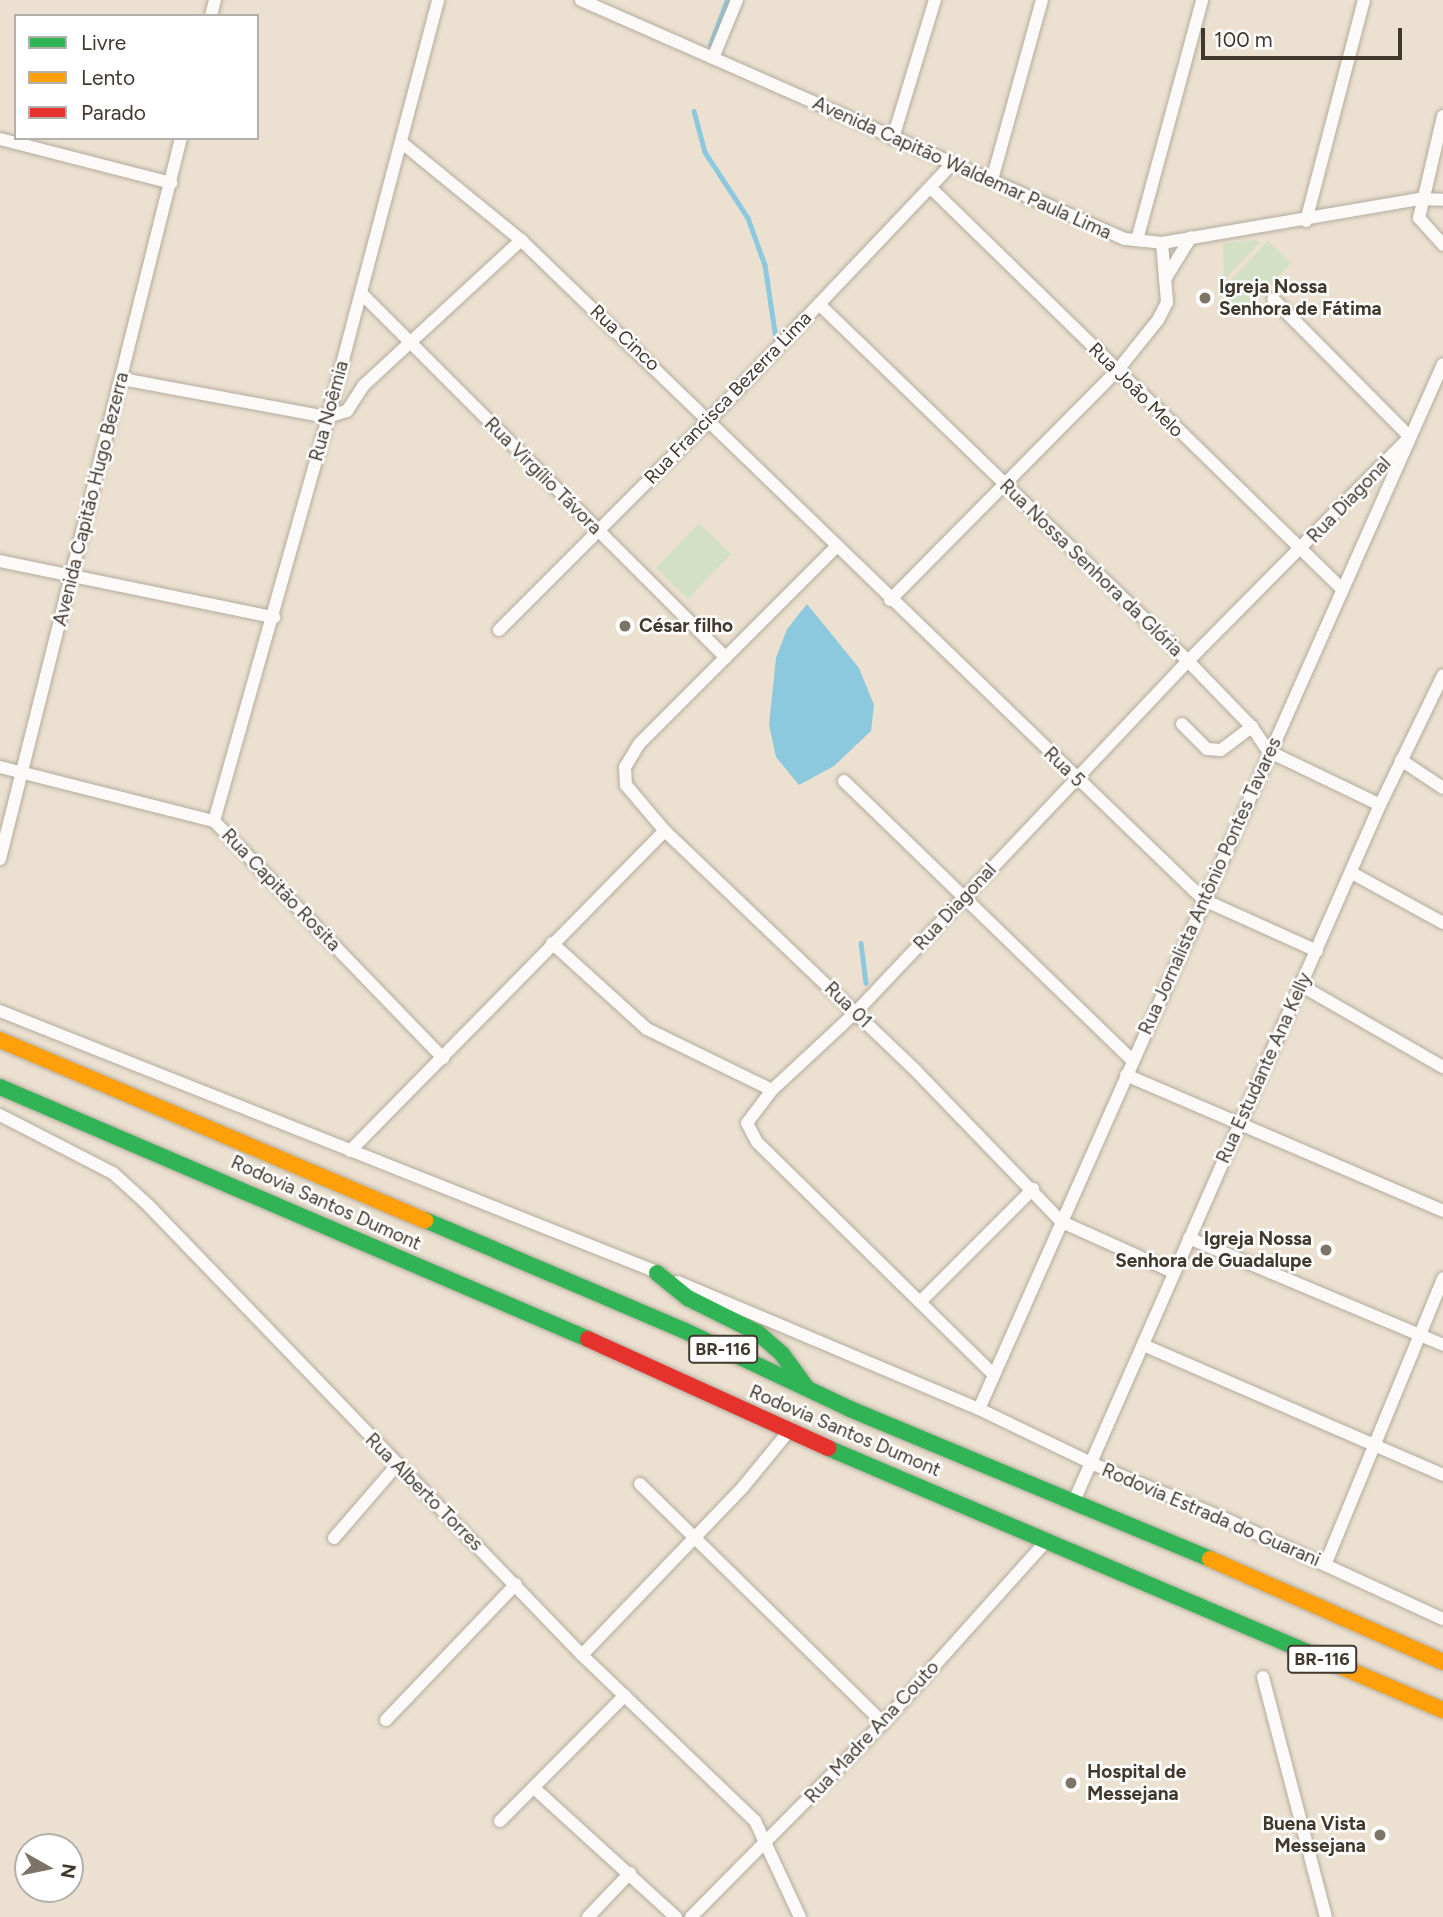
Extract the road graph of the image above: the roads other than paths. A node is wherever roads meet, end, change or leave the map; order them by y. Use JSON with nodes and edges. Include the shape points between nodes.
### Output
{"nodes":[{"id":1,"x":438,"y":0,"type":"edge"},
{"id":2,"x":581,"y":0,"type":"edge"},
{"id":3,"x":737,"y":0,"type":"edge"},
{"id":4,"x":935,"y":0,"type":"edge"},
{"id":5,"x":1042,"y":0,"type":"edge"},
{"id":6,"x":1202,"y":0,"type":"edge"},
{"id":7,"x":1364,"y":0,"type":"edge"},
{"id":8,"x":713,"y":58,"type":"junction"},
{"id":9,"x":1443,"y":116,"type":"edge"},
{"id":10,"x":893,"y":138,"type":"junction"},
{"id":11,"x":0,"y":139,"type":"edge"},
{"id":12,"x":181,"y":140,"type":"edge"},
{"id":13,"x":402,"y":143,"type":"junction"},
{"id":14,"x":953,"y":163,"type":"junction"},
{"id":15,"x":992,"y":180,"type":"junction"},
{"id":16,"x":171,"y":183,"type":"junction"},
{"id":17,"x":932,"y":189,"type":"junction"},
{"id":18,"x":1419,"y":200,"type":"junction"},
{"id":19,"x":1443,"y":200,"type":"edge"},
{"id":20,"x":1306,"y":221,"type":"junction"},
{"id":21,"x":1191,"y":237,"type":"junction"},
{"id":22,"x":521,"y":240,"type":"junction"},
{"id":23,"x":1137,"y":240,"type":"junction"},
{"id":24,"x":1162,"y":243,"type":"junction"},
{"id":25,"x":1443,"y":245,"type":"edge"},
{"id":26,"x":1165,"y":279,"type":"junction"},
{"id":27,"x":361,"y":293,"type":"junction"},
{"id":28,"x":1273,"y":299,"type":"dead end"},
{"id":29,"x":819,"y":304,"type":"junction"},
{"id":30,"x":412,"y":344,"type":"junction"},
{"id":31,"x":1443,"y":364,"type":"edge"},
{"id":32,"x":1117,"y":371,"type":"junction"},
{"id":33,"x":121,"y":379,"type":"junction"},
{"id":34,"x":328,"y":417,"type":"junction"},
{"id":35,"x":710,"y":419,"type":"junction"},
{"id":36,"x":1410,"y":437,"type":"junction"},
{"id":37,"x":1002,"y":483,"type":"junction"},
{"id":38,"x":597,"y":531,"type":"junction"},
{"id":39,"x":837,"y":546,"type":"junction"},
{"id":40,"x":1299,"y":552,"type":"junction"},
{"id":41,"x":0,"y":561,"type":"edge"},
{"id":42,"x":72,"y":579,"type":"junction"},
{"id":43,"x":1342,"y":589,"type":"junction"},
{"id":44,"x":890,"y":600,"type":"junction"},
{"id":45,"x":274,"y":617,"type":"junction"},
{"id":46,"x":499,"y":630,"type":"dead end"},
{"id":47,"x":726,"y":658,"type":"junction"},
{"id":48,"x":1188,"y":662,"type":"junction"},
{"id":49,"x":1443,"y":675,"type":"edge"},
{"id":50,"x":1182,"y":724,"type":"dead end"},
{"id":51,"x":1252,"y":727,"type":"junction"},
{"id":52,"x":1268,"y":751,"type":"junction"},
{"id":53,"x":1401,"y":760,"type":"junction"},
{"id":54,"x":0,"y":767,"type":"edge"},
{"id":55,"x":23,"y":773,"type":"junction"},
{"id":56,"x":1077,"y":779,"type":"junction"},
{"id":57,"x":844,"y":781,"type":"dead end"},
{"id":58,"x":1443,"y":788,"type":"edge"},
{"id":59,"x":1380,"y":805,"type":"junction"},
{"id":60,"x":214,"y":821,"type":"junction"},
{"id":61,"x":665,"y":831,"type":"junction"},
{"id":62,"x":0,"y":859,"type":"edge"},
{"id":63,"x":1352,"y":873,"type":"junction"},
{"id":64,"x":964,"y":897,"type":"junction"},
{"id":65,"x":1204,"y":900,"type":"junction"},
{"id":66,"x":1443,"y":923,"type":"edge"},
{"id":67,"x":552,"y":943,"type":"junction"},
{"id":68,"x":1317,"y":951,"type":"junction"},
{"id":69,"x":1302,"y":986,"type":"junction"},
{"id":70,"x":0,"y":1011,"type":"edge"},
{"id":71,"x":856,"y":1012,"type":"junction"},
{"id":72,"x":0,"y":1040,"type":"edge"},
{"id":73,"x":443,"y":1058,"type":"junction"},
{"id":74,"x":1133,"y":1061,"type":"junction"},
{"id":75,"x":1443,"y":1067,"type":"edge"},
{"id":76,"x":1126,"y":1075,"type":"junction"},
{"id":77,"x":0,"y":1087,"type":"edge"},
{"id":78,"x":772,"y":1090,"type":"junction"},
{"id":79,"x":0,"y":1115,"type":"edge"},
{"id":80,"x":1239,"y":1123,"type":"junction"},
{"id":81,"x":350,"y":1151,"type":"junction"},
{"id":82,"x":1033,"y":1189,"type":"junction"},
{"id":83,"x":1443,"y":1211,"type":"edge"},
{"id":84,"x":1062,"y":1222,"type":"junction"},
{"id":85,"x":1189,"y":1238,"type":"junction"},
{"id":86,"x":1173,"y":1272,"type":"junction"},
{"id":87,"x":657,"y":1273,"type":"junction"},
{"id":88,"x":1443,"y":1278,"type":"edge"},
{"id":89,"x":920,"y":1302,"type":"junction"},
{"id":90,"x":1422,"y":1337,"type":"junction"},
{"id":91,"x":1143,"y":1345,"type":"junction"},
{"id":92,"x":1443,"y":1345,"type":"edge"},
{"id":93,"x":993,"y":1374,"type":"junction"},
{"id":94,"x":807,"y":1388,"type":"junction"},
{"id":95,"x":979,"y":1409,"type":"junction"},
{"id":96,"x":789,"y":1431,"type":"junction"},
{"id":97,"x":1375,"y":1447,"type":"junction"},
{"id":98,"x":1091,"y":1464,"type":"junction"},
{"id":99,"x":397,"y":1465,"type":"junction"},
{"id":100,"x":1443,"y":1475,"type":"edge"},
{"id":101,"x":640,"y":1484,"type":"dead end"},
{"id":102,"x":1076,"y":1499,"type":"junction"},
{"id":103,"x":695,"y":1537,"type":"junction"},
{"id":104,"x":334,"y":1538,"type":"dead end"},
{"id":105,"x":1047,"y":1540,"type":"junction"},
{"id":106,"x":1325,"y":1565,"type":"junction"},
{"id":107,"x":516,"y":1584,"type":"junction"},
{"id":108,"x":1443,"y":1619,"type":"edge"},
{"id":109,"x":582,"y":1655,"type":"junction"},
{"id":110,"x":1443,"y":1662,"type":"edge"},
{"id":111,"x":1263,"y":1677,"type":"dead end"},
{"id":112,"x":625,"y":1695,"type":"junction"},
{"id":113,"x":1443,"y":1710,"type":"edge"},
{"id":114,"x":386,"y":1720,"type":"dead end"},
{"id":115,"x":883,"y":1723,"type":"junction"},
{"id":116,"x":534,"y":1788,"type":"junction"},
{"id":117,"x":500,"y":1822,"type":"dead end"},
{"id":118,"x":768,"y":1842,"type":"junction"},
{"id":119,"x":630,"y":1873,"type":"junction"},
{"id":120,"x":588,"y":1917,"type":"edge"},
{"id":121,"x":676,"y":1917,"type":"edge"},
{"id":122,"x":691,"y":1917,"type":"edge"},
{"id":123,"x":800,"y":1917,"type":"edge"},
{"id":124,"x":1326,"y":1917,"type":"edge"}],
"edges":[{"from":1,"to":13,"type":"street","name":"Rua Noêmia"},
{"from":2,"to":8,"type":"street","name":"Avenida Capitão Waldemar Paula Lima"},
{"from":3,"to":8,"type":"street"},
{"from":4,"to":10,"type":"street"},
{"from":5,"to":15,"type":"street"},
{"from":6,"to":23,"type":"street"},
{"from":7,"to":20,"type":"street"},
{"from":8,"to":10,"type":"street","name":"Avenida Capitão Waldemar Paula Lima"},
{"from":9,"to":18,"type":"street"},
{"from":10,"to":14,"type":"street","name":"Avenida Capitão Waldemar Paula Lima"},
{"from":11,"to":16,"type":"street"},
{"from":12,"to":16,"type":"street","name":"Avenida Capitão Hugo Bezerra"},
{"from":13,"to":22,"type":"street","name":"Rua Cinco"},
{"from":13,"to":27,"type":"street","name":"Rua Noêmia"},
{"from":14,"to":15,"type":"street","name":"Avenida Capitão Waldemar Paula Lima"},
{"from":14,"to":17,"type":"street","name":"Rua Francisca Bezerra Lima"},
{"from":15,"to":23,"type":"street","name":"Avenida Capitão Waldemar Paula Lima","via":[[1116,236]]},
{"from":16,"to":33,"type":"street","name":"Avenida Capitão Hugo Bezerra"},
{"from":17,"to":29,"type":"street","name":"Rua Francisca Bezerra Lima"},
{"from":17,"to":32,"type":"street","name":"Rua João Melo"},
{"from":18,"to":19,"type":"street","name":"Avenida Capitão Waldemar Paula Lima"},
{"from":18,"to":20,"type":"street","name":"Avenida Capitão Waldemar Paula Lima"},
{"from":18,"to":25,"type":"street","via":[[1419,218]]},
{"from":20,"to":21,"type":"street","name":"Avenida Capitão Waldemar Paula Lima"},
{"from":21,"to":24,"type":"street","name":"Avenida Capitão Waldemar Paula Lima"},
{"from":21,"to":26,"type":"street"},
{"from":22,"to":30,"type":"street"},
{"from":22,"to":35,"type":"street","name":"Rua Cinco"},
{"from":23,"to":24,"type":"street","name":"Avenida Capitão Waldemar Paula Lima"},
{"from":24,"to":26,"type":"street"},
{"from":26,"to":32,"type":"street","via":[[1166,308]]},
{"from":27,"to":30,"type":"street","name":"Rua Virgílio Távora"},
{"from":27,"to":34,"type":"street","name":"Rua Noêmia"},
{"from":28,"to":36,"type":"street"},
{"from":29,"to":35,"type":"street","name":"Rua Francisca Bezerra Lima"},
{"from":29,"to":37,"type":"street","name":"Rua Nossa Senhora da Glória"},
{"from":30,"to":34,"type":"street","via":[[364,385],[347,411]]},
{"from":30,"to":38,"type":"street","name":"Rua Virgílio Távora"},
{"from":31,"to":36,"type":"street","name":"Rua Jornalista Antônio Pontes Tavares"},
{"from":32,"to":37,"type":"street"},
{"from":32,"to":40,"type":"street","name":"Rua João Melo"},
{"from":33,"to":34,"type":"street"},
{"from":33,"to":42,"type":"street","name":"Avenida Capitão Hugo Bezerra"},
{"from":34,"to":45,"type":"street","name":"Rua Noêmia"},
{"from":35,"to":38,"type":"street","name":"Rua Francisca Bezerra Lima"},
{"from":35,"to":39,"type":"street","name":"Rua Cinco"},
{"from":36,"to":40,"type":"street","name":"Rua Diagonal"},
{"from":36,"to":43,"type":"street","name":"Rua Jornalista Antônio Pontes Tavares"},
{"from":37,"to":44,"type":"street"},
{"from":37,"to":48,"type":"street","name":"Rua Nossa Senhora da Glória"},
{"from":38,"to":46,"type":"street","name":"Rua Francisca Bezerra Lima"},
{"from":38,"to":47,"type":"street","name":"Rua Virgílio Távora"},
{"from":39,"to":44,"type":"street","name":"Rua 5"},
{"from":39,"to":47,"type":"street"},
{"from":40,"to":43,"type":"street","name":"Rua João Melo"},
{"from":40,"to":48,"type":"street","name":"Rua Diagonal"},
{"from":41,"to":42,"type":"street"},
{"from":42,"to":45,"type":"street"},
{"from":42,"to":55,"type":"street","name":"Avenida Capitão Hugo Bezerra"},
{"from":43,"to":52,"type":"street","name":"Rua Jornalista Antônio Pontes Tavares"},
{"from":44,"to":56,"type":"street","name":"Rua 5"},
{"from":45,"to":60,"type":"street","name":"Rua Noêmia"},
{"from":47,"to":61,"type":"street","name":"Rua 01","via":[[659,721],[630,756],[624,775],[631,792]]},
{"from":48,"to":51,"type":"street","name":"Rua Nossa Senhora da Glória"},
{"from":48,"to":56,"type":"street","name":"Rua Diagonal"},
{"from":49,"to":53,"type":"street","name":"Rua Estudante Ana Kelly"},
{"from":50,"to":51,"type":"street","via":[[1207,749],[1221,750]]},
{"from":51,"to":52,"type":"street","name":"Rua Nossa Senhora da Glória"},
{"from":52,"to":59,"type":"street"},
{"from":52,"to":65,"type":"street","name":"Rua Jornalista Antônio Pontes Tavares"},
{"from":53,"to":58,"type":"street"},
{"from":53,"to":59,"type":"street","name":"Rua Estudante Ana Kelly"},
{"from":54,"to":55,"type":"street","name":"Rua Capitão Rosita"},
{"from":55,"to":60,"type":"street","name":"Rua Capitão Rosita"},
{"from":55,"to":62,"type":"street","name":"Avenida Capitão Hugo Bezerra"},
{"from":56,"to":64,"type":"street","name":"Rua Diagonal"},
{"from":56,"to":65,"type":"street","name":"Rua 5"},
{"from":57,"to":64,"type":"street"},
{"from":59,"to":63,"type":"street","name":"Rua Estudante Ana Kelly"},
{"from":60,"to":73,"type":"street","name":"Rua Capitão Rosita"},
{"from":61,"to":67,"type":"street"},
{"from":61,"to":71,"type":"street","name":"Rua 01"},
{"from":63,"to":66,"type":"street"},
{"from":63,"to":68,"type":"street","name":"Rua Estudante Ana Kelly"},
{"from":64,"to":71,"type":"street","name":"Rua Diagonal"},
{"from":64,"to":74,"type":"street"},
{"from":65,"to":68,"type":"street","name":"Rua 5"},
{"from":65,"to":74,"type":"street","name":"Rua Jornalista Antônio Pontes Tavares"},
{"from":67,"to":73,"type":"street"},
{"from":67,"to":78,"type":"street","via":[[654,1034]]},
{"from":68,"to":69,"type":"street","name":"Rua Estudante Ana Kelly"},
{"from":69,"to":75,"type":"street"},
{"from":69,"to":80,"type":"street","name":"Rua Estudante Ana Kelly"},
{"from":70,"to":81,"type":"street","name":"Rodovia Estrada do Guarani"},
{"from":71,"to":78,"type":"street","name":"Rua Diagonal"},
{"from":71,"to":82,"type":"street","name":"Rua 01"},
{"from":72,"to":94,"type":"highway","name":"Rodovia Santos Dumont","number":"BR-116","via":[[683,1330]]},
{"from":73,"to":81,"type":"street"},
{"from":74,"to":76,"type":"street","name":"Rua Jornalista Antônio Pontes Tavares"},
{"from":76,"to":80,"type":"street"},
{"from":76,"to":84,"type":"street","name":"Rua Jornalista Antônio Pontes Tavares"},
{"from":77,"to":96,"type":"highway","name":"Rodovia Santos Dumont","number":"BR-116","via":[[625,1355]]},
{"from":78,"to":89,"type":"street","name":"Rua Diagonal","via":[[750,1116],[747,1123],[752,1136]]},
{"from":79,"to":99,"type":"street","name":"Rua Alberto Torres","via":[[113,1173]]},
{"from":80,"to":83,"type":"street"},
{"from":80,"to":85,"type":"street","name":"Rua Estudante Ana Kelly"},
{"from":81,"to":87,"type":"street","name":"Rodovia Estrada do Guarani"},
{"from":82,"to":84,"type":"street","name":"Rua 01"},
{"from":82,"to":89,"type":"street"},
{"from":84,"to":86,"type":"street"},
{"from":84,"to":93,"type":"street","name":"Rua Jornalista Antônio Pontes Tavares"},
{"from":85,"to":86,"type":"street","name":"Rua Estudante Ana Kelly"},
{"from":85,"to":90,"type":"street"},
{"from":86,"to":91,"type":"street","name":"Rua Estudante Ana Kelly"},
{"from":87,"to":94,"type":"highway","via":[[688,1298],[758,1333],[782,1354]]},
{"from":87,"to":95,"type":"street","name":"Rodovia Estrada do Guarani"},
{"from":88,"to":90,"type":"street"},
{"from":89,"to":93,"type":"street","name":"Rua Diagonal"},
{"from":90,"to":92,"type":"street"},
{"from":90,"to":97,"type":"street"},
{"from":91,"to":97,"type":"street"},
{"from":91,"to":98,"type":"street","name":"Rua Estudante Ana Kelly"},
{"from":93,"to":95,"type":"street","name":"Rua Jornalista Antônio Pontes Tavares"},
{"from":94,"to":102,"type":"highway","name":"Rodovia Santos Dumont","number":"BR-116"},
{"from":95,"to":98,"type":"street","name":"Rodovia Estrada do Guarani"},
{"from":96,"to":103,"type":"street"},
{"from":96,"to":105,"type":"highway","name":"Rodovia Santos Dumont","number":"BR-116"},
{"from":97,"to":100,"type":"street"},
{"from":97,"to":106,"type":"street"},
{"from":98,"to":102,"type":"street","name":"Rua Estudante Ana Kelly"},
{"from":98,"to":106,"type":"street","name":"Rodovia Estrada do Guarani"},
{"from":99,"to":104,"type":"street"},
{"from":99,"to":107,"type":"street","name":"Rua Alberto Torres"},
{"from":101,"to":103,"type":"street"},
{"from":102,"to":110,"type":"highway","name":"Rodovia Santos Dumont","number":"BR-116"},
{"from":103,"to":109,"type":"street"},
{"from":103,"to":115,"type":"street"},
{"from":105,"to":113,"type":"highway","name":"Rodovia Santos Dumont","number":"BR-116"},
{"from":105,"to":115,"type":"street","name":"Rua Madre Ana Couto"},
{"from":106,"to":108,"type":"street","name":"Rodovia Estrada do Guarani"},
{"from":107,"to":109,"type":"street","name":"Rua Alberto Torres"},
{"from":107,"to":114,"type":"street"},
{"from":109,"to":112,"type":"street","name":"Rua Alberto Torres"},
{"from":111,"to":124,"type":"street"},
{"from":112,"to":116,"type":"street"},
{"from":112,"to":118,"type":"street","name":"Rua Alberto Torres","via":[[755,1821]]},
{"from":115,"to":118,"type":"street","name":"Rua Madre Ana Couto"},
{"from":116,"to":117,"type":"street"},
{"from":116,"to":119,"type":"street"},
{"from":118,"to":122,"type":"street","name":"Rua Madre Ana Couto"},
{"from":118,"to":123,"type":"street","name":"Rua Alberto Torres","via":[[774,1867]]},
{"from":119,"to":120,"type":"street"},
{"from":119,"to":121,"type":"street"}]}
